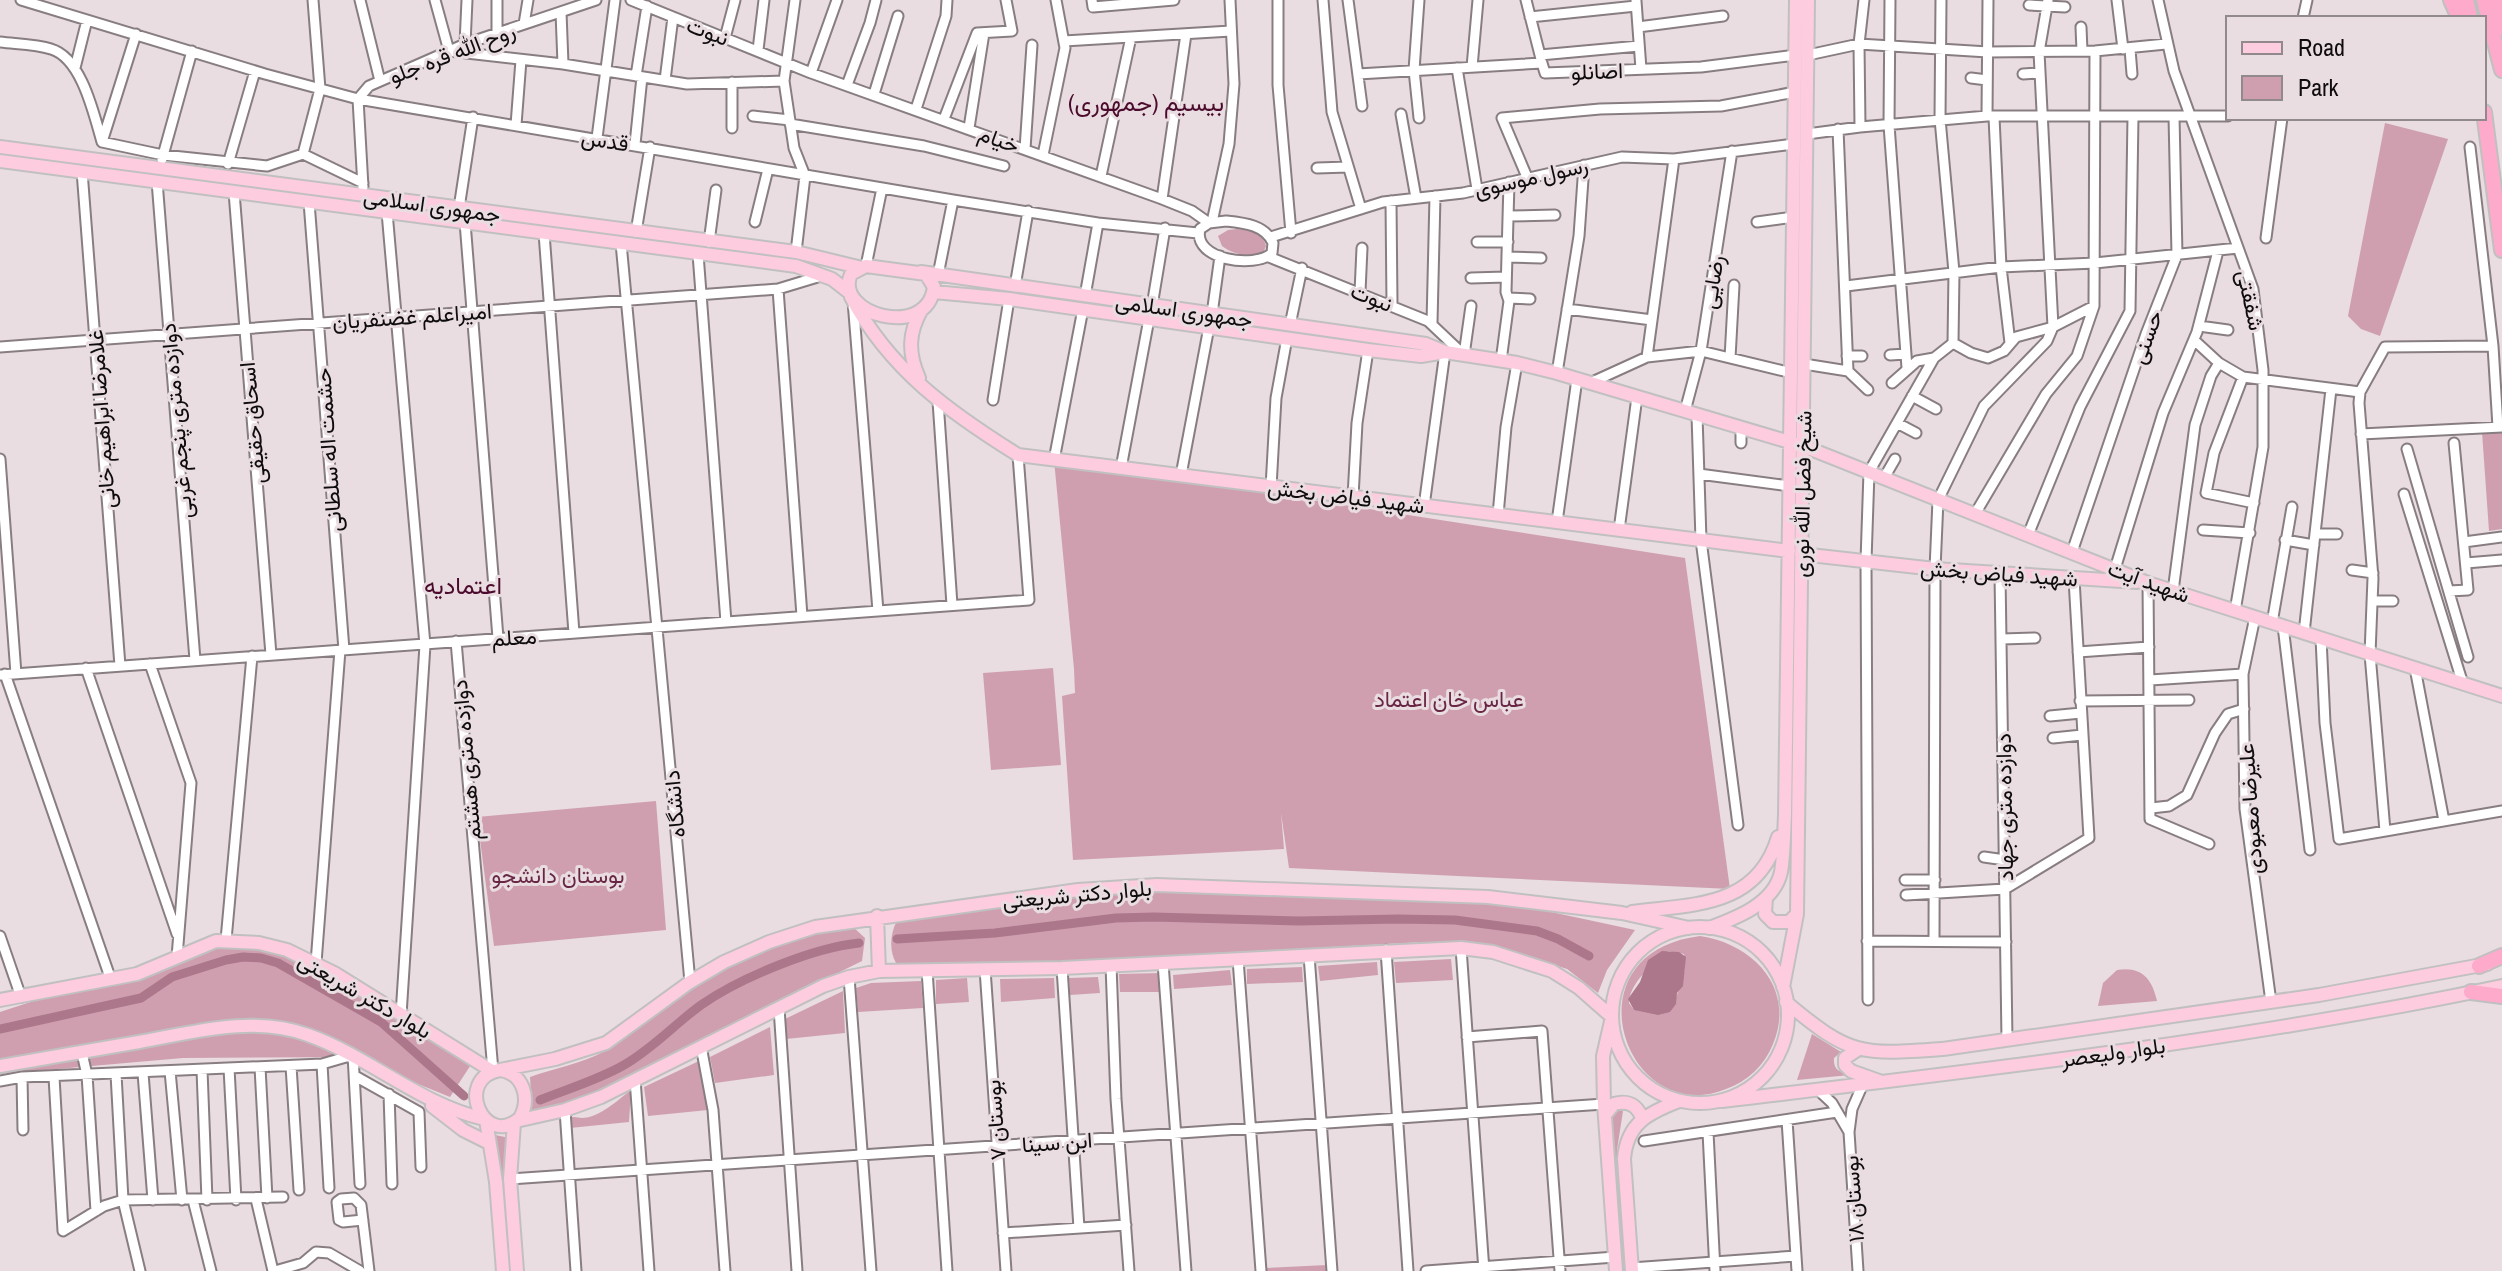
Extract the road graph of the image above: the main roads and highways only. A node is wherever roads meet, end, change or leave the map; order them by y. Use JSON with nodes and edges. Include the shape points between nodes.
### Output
{"nodes":[{"id":1,"x":1796,"y":0,"type":"edge"},
{"id":2,"x":1808,"y":0,"type":"edge"},
{"id":3,"x":2484,"y":0,"type":"edge"},
{"id":4,"x":2497,"y":0,"type":"edge"},
{"id":5,"x":2499,"y":53,"type":"junction"},
{"id":6,"x":1802,"y":55,"type":"junction"},
{"id":7,"x":2502,"y":70,"type":"edge"},
{"id":8,"x":2485,"y":120,"type":"edge"},
{"id":9,"x":0,"y":147,"type":"edge"},
{"id":10,"x":15,"y":156,"type":"junction"},
{"id":11,"x":0,"y":161,"type":"edge"},
{"id":12,"x":160,"y":168,"type":"junction"},
{"id":13,"x":2502,"y":250,"type":"edge"},
{"id":14,"x":864,"y":267,"type":"junction"},
{"id":15,"x":921,"y":272,"type":"junction"},
{"id":16,"x":934,"y":292,"type":"junction"},
{"id":17,"x":1012,"y":292,"type":"junction"},
{"id":18,"x":851,"y":297,"type":"junction"},
{"id":19,"x":922,"y":307,"type":"junction"},
{"id":20,"x":1289,"y":332,"type":"junction"},
{"id":21,"x":1445,"y":352,"type":"junction"},
{"id":22,"x":924,"y":388,"type":"junction"},
{"id":23,"x":1797,"y":444,"type":"junction"},
{"id":24,"x":1795,"y":552,"type":"junction"},
{"id":25,"x":2148,"y":583,"type":"junction"},
{"id":26,"x":2502,"y":696,"type":"edge"},
{"id":27,"x":1785,"y":815,"type":"junction"},
{"id":28,"x":1766,"y":898,"type":"junction"},
{"id":29,"x":1622,"y":913,"type":"junction"},
{"id":30,"x":1797,"y":914,"type":"junction"},
{"id":31,"x":877,"y":916,"type":"junction"},
{"id":32,"x":1689,"y":928,"type":"junction"},
{"id":33,"x":1709,"y":928,"type":"junction"},
{"id":34,"x":2502,"y":959,"type":"edge"},
{"id":35,"x":2479,"y":966,"type":"joint"},
{"id":36,"x":879,"y":971,"type":"junction"},
{"id":37,"x":2502,"y":986,"type":"edge"},
{"id":38,"x":1783,"y":987,"type":"junction"},
{"id":39,"x":2471,"y":992,"type":"junction"},
{"id":40,"x":2319,"y":995,"type":"junction"},
{"id":41,"x":2502,"y":996,"type":"edge"},
{"id":42,"x":7,"y":1000,"type":"edge"},
{"id":43,"x":1786,"y":1002,"type":"junction"},
{"id":44,"x":1612,"y":1017,"type":"junction"},
{"id":45,"x":2323,"y":1021,"type":"junction"},
{"id":46,"x":1857,"y":1050,"type":"junction"},
{"id":47,"x":0,"y":1066,"type":"edge"},
{"id":48,"x":495,"y":1070,"type":"junction"},
{"id":49,"x":1882,"y":1082,"type":"junction"},
{"id":50,"x":414,"y":1092,"type":"junction"},
{"id":51,"x":1679,"y":1101,"type":"junction"},
{"id":52,"x":1722,"y":1101,"type":"junction"},
{"id":53,"x":1605,"y":1109,"type":"junction"},
{"id":54,"x":1642,"y":1118,"type":"junction"},
{"id":55,"x":485,"y":1120,"type":"junction"},
{"id":56,"x":515,"y":1122,"type":"junction"},
{"id":57,"x":489,"y":1143,"type":"junction"},
{"id":58,"x":1616,"y":1264,"type":"edge"},
{"id":59,"x":1632,"y":1269,"type":"edge"},
{"id":60,"x":503,"y":1271,"type":"edge"},
{"id":61,"x":517,"y":1271,"type":"edge"}],
"edges":[{"from":1,"to":6,"type":"main road","name":"شیخ فضل الله نوری"},
{"from":2,"to":6,"type":"main road","name":"شیخ فضل الله نوری"},
{"from":3,"to":5,"type":"highway"},
{"from":4,"to":5,"type":"highway"},
{"from":5,"to":7,"type":"highway"},
{"from":6,"to":23,"type":"main road","name":"شیخ فضل الله نوری","via":[[1807,134],[1804,364]]},
{"from":6,"to":23,"type":"main road","name":"شیخ فضل الله نوری","via":[[1794,144],[1792,373]]},
{"from":8,"to":13,"type":"highway"},
{"from":9,"to":10,"type":"main road","name":"جمهوری اسلامی"},
{"from":10,"to":11,"type":"main road","name":"جمهوری اسلامی"},
{"from":10,"to":12,"type":"main road","name":"جمهوری اسلامی"},
{"from":10,"to":12,"type":"main road","name":"جمهوری اسلامی","via":[[82,171]]},
{"from":12,"to":14,"type":"main road","name":"جمهوری اسلامی","via":[[363,189],[459,208],[796,252]]},
{"from":12,"to":18,"type":"main road","name":"جمهوری اسلامی","via":[[234,192],[796,266],[822,275]]},
{"from":14,"to":15,"type":"main road","name":"جمهوری اسلامی"},
{"from":14,"to":18,"type":"main road","via":[[848,280]]},
{"from":15,"to":16,"type":"main road","via":[[933,282]]},
{"from":15,"to":17,"type":"main road","name":"جمهوری اسلامی"},
{"from":16,"to":17,"type":"main road","name":"جمهوری اسلامی"},
{"from":16,"to":19,"type":"main road"},
{"from":17,"to":20,"type":"main road","name":"جمهوری اسلامی"},
{"from":18,"to":19,"type":"main road","name":"جمهوری اسلامی","via":[[887,318],[901,319]]},
{"from":18,"to":22,"type":"main road","name":"شهید فیاض بخش","via":[[880,344]]},
{"from":19,"to":22,"type":"main road","via":[[910,345]]},
{"from":20,"to":21,"type":"main road","name":"جمهوری اسلامی","via":[[1426,344]]},
{"from":20,"to":21,"type":"main road","name":"جمهوری اسلامی","via":[[1368,350],[1421,356]]},
{"from":21,"to":23,"type":"main road","name":"جمهوری اسلامی","via":[[1557,373]]},
{"from":22,"to":24,"type":"main road","name":"شهید فیاض بخش","via":[[1018,455]]},
{"from":23,"to":24,"type":"main road","name":"شیخ فضل الله نوری"},
{"from":23,"to":24,"type":"main road","name":"شیخ فضل الله نوری","via":[[1790,486]]},
{"from":23,"to":25,"type":"main road","name":"شهید آیت"},
{"from":24,"to":25,"type":"main road","name":"شهید فیاض بخش","via":[[1935,569]]},
{"from":24,"to":27,"type":"main road","name":"شیخ فضل الله نوری"},
{"from":24,"to":30,"type":"main road","name":"شیخ فضل الله نوری"},
{"from":25,"to":26,"type":"main road","name":"شهید آیت"},
{"from":27,"to":28,"type":"main road","name":"شیخ فضل الله نوری","via":[[1780,875]]},
{"from":27,"to":29,"type":"main road","via":[[1768,862],[1740,890],[1698,903]]},
{"from":28,"to":30,"type":"main road","via":[[1765,914],[1773,922],[1789,922]]},
{"from":28,"to":33,"type":"main road","via":[[1739,917]]},
{"from":29,"to":31,"type":"main road","name":"بلوار دکتر شریعتی","via":[[1488,897],[1157,885]]},
{"from":29,"to":32,"type":"main road","name":"بلوار دکتر شریعتی"},
{"from":30,"to":38,"type":"main road","name":"شیخ فضل الله نوری"},
{"from":31,"to":36,"type":"main road"},
{"from":31,"to":48,"type":"main road","name":"بلوار دکتر شریعتی","via":[[815,927],[724,962],[606,1043]]},
{"from":32,"to":33,"type":"main road"},
{"from":32,"to":44,"type":"main road","via":[[1669,933],[1636,954],[1616,989]]},
{"from":33,"to":38,"type":"main road","via":[[1729,932],[1762,953]]},
{"from":34,"to":35,"type":"highway"},
{"from":35,"to":40,"type":"main road","name":"بلوار ولیعصر"},
{"from":36,"to":44,"type":"main road","via":[[1062,968],[1461,948],[1552,971]]},
{"from":36,"to":56,"type":"main road","via":[[823,986],[601,1097]]},
{"from":37,"to":39,"type":"main road","name":"بلوار ولیعصر"},
{"from":38,"to":43,"type":"main road"},
{"from":39,"to":41,"type":"highway"},
{"from":39,"to":45,"type":"main road","name":"بلوار ولیعصر"},
{"from":40,"to":45,"type":"main road"},
{"from":40,"to":46,"type":"main road","name":"بلوار ولیعصر","via":[[2007,1040],[1899,1052]]},
{"from":42,"to":48,"type":"main road","name":"بلوار دکتر شریعتی","via":[[153,969],[201,945],[226,940],[259,943],[316,963]]},
{"from":43,"to":46,"type":"main road","name":"بلوار ولیعصر","via":[[1832,1039]]},
{"from":43,"to":52,"type":"main road","via":[[1783,1044],[1773,1064],[1760,1080]]},
{"from":44,"to":51,"type":"main road","via":[[1620,1050],[1639,1079]]},
{"from":44,"to":53,"type":"main road","via":[[1603,1056]]},
{"from":45,"to":49,"type":"main road","name":"بلوار ولیعصر"},
{"from":46,"to":49,"type":"main road","via":[[1845,1058],[1845,1065]]},
{"from":47,"to":50,"type":"main road","via":[[255,1025],[293,1030],[353,1055]]},
{"from":48,"to":55,"type":"main road","via":[[476,1087]]},
{"from":48,"to":56,"type":"main road","via":[[514,1074],[523,1087],[523,1111]]},
{"from":49,"to":52,"type":"main road","name":"بلوار ولیعصر"},
{"from":50,"to":55,"type":"main road"},
{"from":50,"to":57,"type":"main road"},
{"from":51,"to":52,"type":"main road"},
{"from":51,"to":54,"type":"main road"},
{"from":53,"to":54,"type":"main road","via":[[1628,1103]]},
{"from":53,"to":58,"type":"main road"},
{"from":54,"to":59,"type":"main road","via":[[1625,1142]]},
{"from":55,"to":56,"type":"main road","via":[[498,1126]]},
{"from":55,"to":57,"type":"main road"},
{"from":56,"to":61,"type":"main road","via":[[510,1179]]},
{"from":57,"to":60,"type":"main road"}]}
